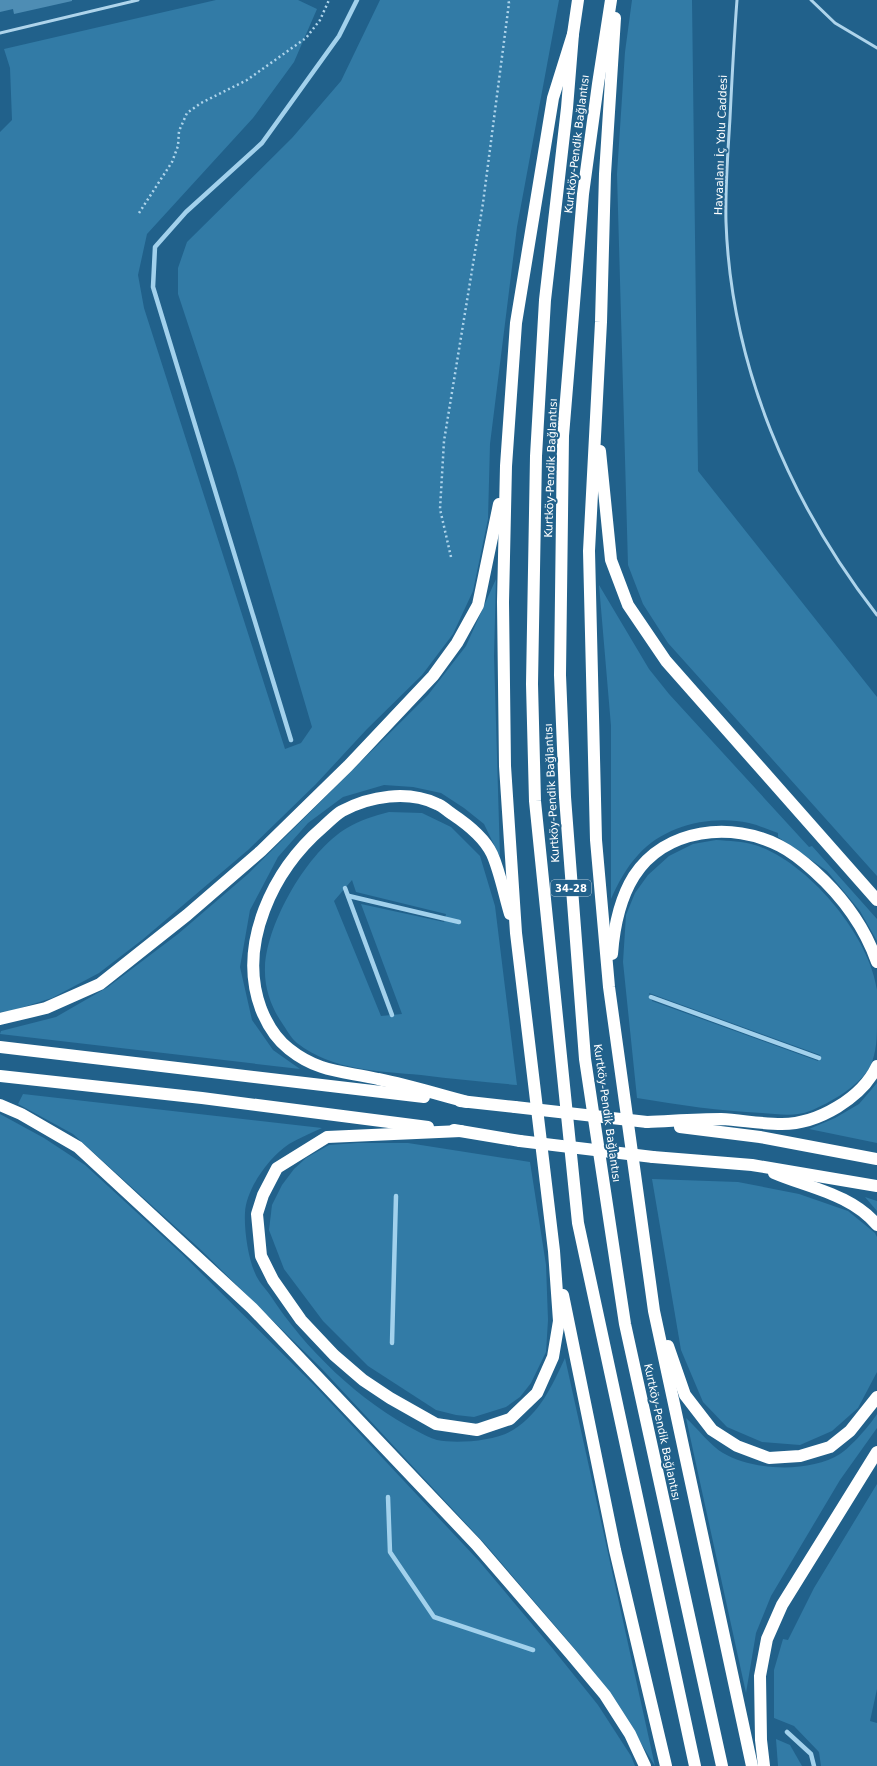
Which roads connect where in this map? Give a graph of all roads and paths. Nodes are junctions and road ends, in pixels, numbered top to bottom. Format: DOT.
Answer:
graph roads {
  1 [pos="138,0"];
  2 [pos="329,0"];
  3 [pos="508,0"];
  4 [pos="578,0"];
  5 [pos="611,0"];
  6 [pos="617,0"];
  7 [pos="737,0"];
  8 [pos="811,0"];
  9 [pos="0,33"];
  10 [pos="573,34"];
  11 [pos="877,48"];
  12 [pos="139,213"];
  13 [pos="596,407"];
  14 [pos="506,466"];
  15 [pos="451,556"];
  16 [pos="877,615"];
  17 [pos="877,900"];
  18 [pos="516,932"];
  19 [pos="877,962"];
  20 [pos="609,987"];
  21 [pos="0,1019"];
  22 [pos="0,1047"];
  23 [pos="877,1066"];
  24 [pos="0,1076"];
  25 [pos="467,1102"];
  26 [pos="0,1105"];
  27 [pos="647,1122"];
  28 [pos="461,1131"];
  29 [pos="877,1159"];
  30 [pos="752,1165"];
  31 [pos="877,1186"];
  32 [pos="877,1225"];
  33 [pos="554,1251"];
  34 [pos="654,1311"];
  35 [pos="877,1397"];
  36 [pos="877,1452"];
  37 [pos="645,1766"];
  38 [pos="666,1766"];
  39 [pos="695,1766"];
  40 [pos="722,1766"];
  41 [pos="752,1766"];
  42 [pos="764,1766"];
  1 -- 9 [label="lane"];
  2 -- 12 [label="path"];
  3 -- 15 [label="path"];
  4 -- 10 [label="highway, Kurtköy-Pendik Bağlantısı / 34-28"];
  5 -- 40 [label="highway, Kurtköy-Pendik Bağlantısı / 34-28"];
  6 -- 13 [label="highway"];
  7 -- 16 [label="lane, Havaalanı İç Yolu Caddesi"];
  8 -- 11 [label="lane"];
  10 -- 14 [label="highway"];
  10 -- 39 [label="highway, Kurtköy-Pendik Bağlantısı / 34-28"];
  13 -- 17 [label="highway"];
  13 -- 20 [label="highway"];
  14 -- 18 [label="highway"];
  14 -- 21 [label="highway"];
  18 -- 25 [label="highway"];
  18 -- 33 [label="highway"];
  19 -- 20 [label="highway"];
  20 -- 34 [label="highway"];
  22 -- 25 [label="highway"];
  23 -- 27 [label="highway"];
  24 -- 28 [label="highway"];
  25 -- 27 [label="highway, bridge"];
  26 -- 37 [label="highway"];
  27 -- 29 [label="highway"];
  28 -- 30 [label="highway, bridge"];
  28 -- 33 [label="highway"];
  30 -- 31 [label="highway"];
  30 -- 32 [label="highway"];
  33 -- 38 [label="highway"];
  34 -- 35 [label="highway"];
  34 -- 41 [label="highway"];
  36 -- 42 [label="highway"];
}
